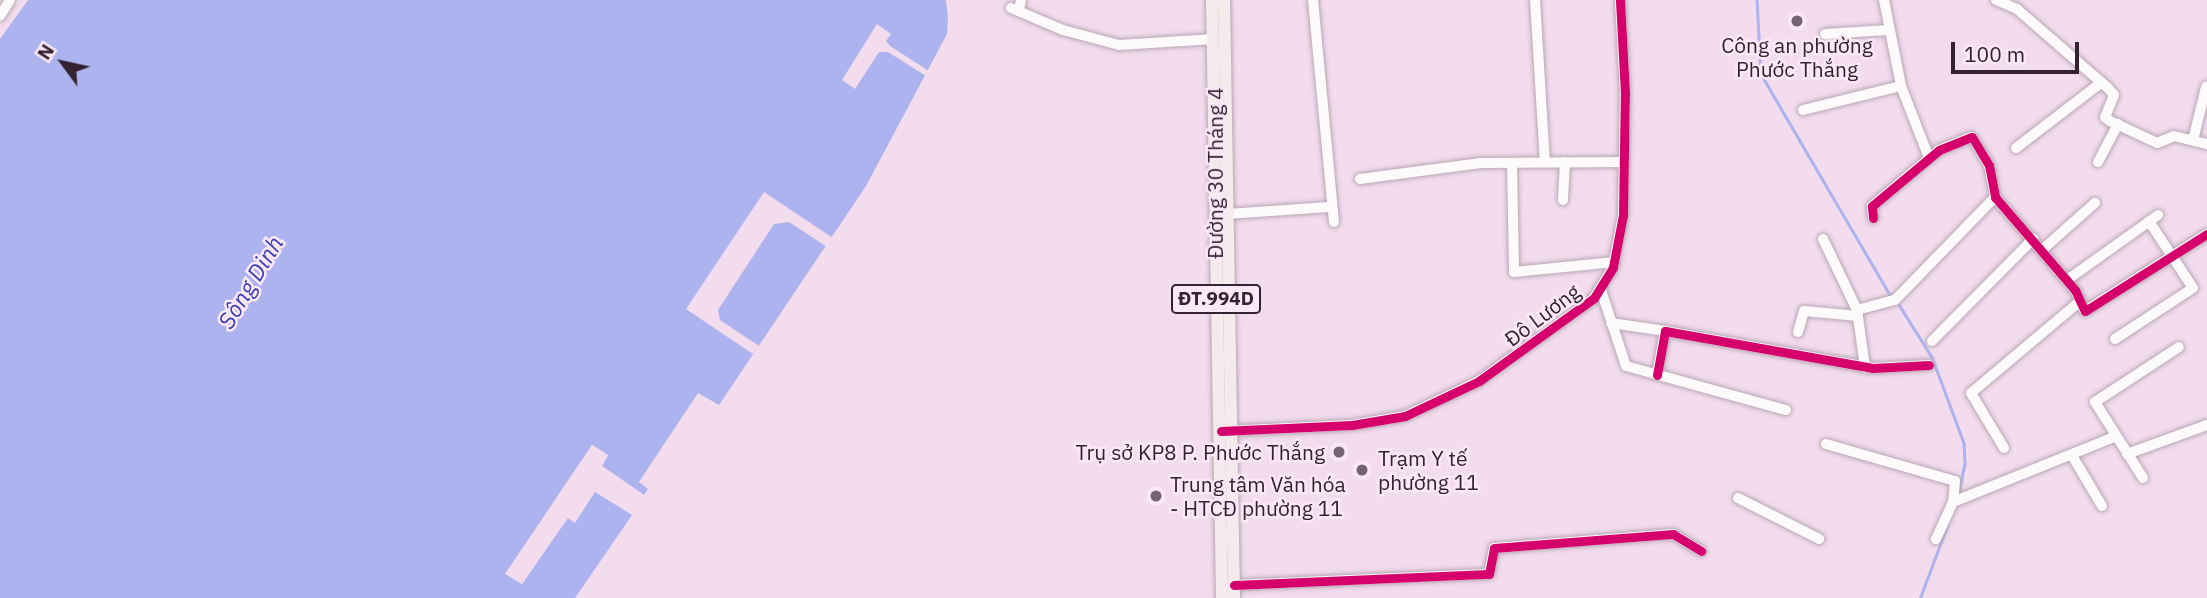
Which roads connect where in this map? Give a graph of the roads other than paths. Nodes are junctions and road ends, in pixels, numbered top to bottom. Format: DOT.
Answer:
graph roads {
  1 [pos="10,0"];
  2 [pos="1212,0"];
  3 [pos="1224,0"];
  4 [pos="1313,0"];
  5 [pos="1535,0"];
  6 [pos="1620,0"];
  7 [pos="1884,0"];
  8 [pos="1996,0"];
  9 [pos="1017,6"];
  10 [pos="0,16"];
  11 [pos="1888,30"];
  12 [pos="1825,34"];
  13 [pos="1219,38"];
  14 [pos="2102,82"];
  15 [pos="1901,86"];
  16 [pos="2206,87"];
  17 [pos="1803,110"];
  18 [pos="2118,124"];
  19 [pos="2193,140"];
  20 [pos="2207,144"];
  21 [pos="2016,148"];
  22 [pos="1929,159"];
  23 [pos="1545,162"];
  24 [pos="1565,162"];
  25 [pos="1624,162"];
  26 [pos="2098,162"];
  27 [pos="1512,164"];
  28 [pos="1360,179"];
  29 [pos="1222,182"];
  30 [pos="1995,197"];
  31 [pos="1563,200"];
  32 [pos="2095,203"];
  33 [pos="1332,207"];
  34 [pos="1228,214"];
  35 [pos="1873,218"];
  36 [pos="1334,222"];
  37 [pos="2207,234"];
  38 [pos="1823,239"];
  39 [pos="2033,239"];
  40 [pos="2042,250"];
  41 [pos="2175,256"];
  42 [pos="1615,262"];
  43 [pos="2067,280"];
  44 [pos="1601,290"];
  45 [pos="2079,302"];
  46 [pos="1858,313"];
  47 [pos="1611,323"];
  48 [pos="1665,331"];
  49 [pos="1798,331"];
  50 [pos="2115,339"];
  51 [pos="1932,341"];
  52 [pos="2179,347"];
  53 [pos="1929,365"];
  54 [pos="1866,367"];
  55 [pos="1657,375"];
  56 [pos="1786,410"];
  57 [pos="2207,425"];
  58 [pos="1227,431"];
  59 [pos="2114,437"];
  60 [pos="1826,444"];
  61 [pos="2004,448"];
  62 [pos="2127,454"];
  63 [pos="2073,457"];
  64 [pos="2143,478"];
  65 [pos="1738,498"];
  66 [pos="1958,501"];
  67 [pos="2102,506"];
  68 [pos="1819,539"];
  69 [pos="1936,539"];
  70 [pos="1701,551"];
  71 [pos="1234,591"];
  72 [pos="1222,598"];
  1 -- 10 [label="street"];
  2 -- 13 [label="main road, Đường 30 Tháng 4 / ĐT.994D"];
  3 -- 13 [label="main road, Đường 30 Tháng 4 / ĐT.994D"];
  4 -- 33 [label="street"];
  5 -- 23 [label="street"];
  6 -- 25 [label="street, Đô Lương"];
  7 -- 11 [label="street"];
  8 -- 14 [label="street"];
  9 -- 13 [label="street"];
  11 -- 12 [label="street"];
  11 -- 15 [label="street"];
  13 -- 29 [label="main road, Đường 30 Tháng 4 / ĐT.994D"];
  14 -- 18 [label="street"];
  14 -- 21 [label="street"];
  15 -- 17 [label="street"];
  15 -- 22 [label="street"];
  16 -- 19 [label="street"];
  18 -- 19 [label="street"];
  18 -- 26 [label="street"];
  19 -- 20 [label="street"];
  22 -- 30 [label="street"];
  22 -- 35 [label="street"];
  23 -- 24 [label="street"];
  23 -- 27 [label="street"];
  24 -- 25 [label="street"];
  24 -- 31 [label="street"];
  25 -- 42 [label="street, Đô Lương"];
  27 -- 28 [label="street"];
  27 -- 42 [label="street"];
  29 -- 34 [label="main road, Đường 30 Tháng 4 / ĐT.994D"];
  29 -- 58 [label="main road, Đường 30 Tháng 4 / ĐT.994D"];
  30 -- 39 [label="street"];
  30 -- 46 [label="street"];
  32 -- 40 [label="street"];
  33 -- 34 [label="street"];
  33 -- 36 [label="street"];
  34 -- 58 [label="main road, Đường 30 Tháng 4 / ĐT.994D"];
  37 -- 41 [label="street"];
  38 -- 46 [label="street"];
  39 -- 40 [label="street"];
  39 -- 51 [label="street"];
  40 -- 43 [label="street"];
  41 -- 43 [label="street"];
  41 -- 45 [label="street"];
  41 -- 50 [label="street"];
  42 -- 44 [label="street, Đô Lương"];
  43 -- 45 [label="street"];
  44 -- 47 [label="street"];
  44 -- 58 [label="street, Đô Lương"];
  45 -- 61 [label="street"];
  46 -- 49 [label="street"];
  46 -- 54 [label="street"];
  47 -- 48 [label="street"];
  47 -- 55 [label="street"];
  48 -- 54 [label="street"];
  48 -- 55 [label="street"];
  52 -- 59 [label="street"];
  53 -- 54 [label="street"];
  55 -- 56 [label="street"];
  57 -- 62 [label="street"];
  58 -- 71 [label="main road, Đường 30 Tháng 4 / ĐT.994D"];
  58 -- 72 [label="main road, Đường 30 Tháng 4 / ĐT.994D"];
  59 -- 62 [label="street"];
  59 -- 63 [label="street"];
  60 -- 66 [label="street"];
  62 -- 64 [label="street"];
  63 -- 66 [label="street"];
  63 -- 67 [label="street"];
  65 -- 68 [label="street"];
  66 -- 69 [label="street"];
  70 -- 71 [label="street"];
}
